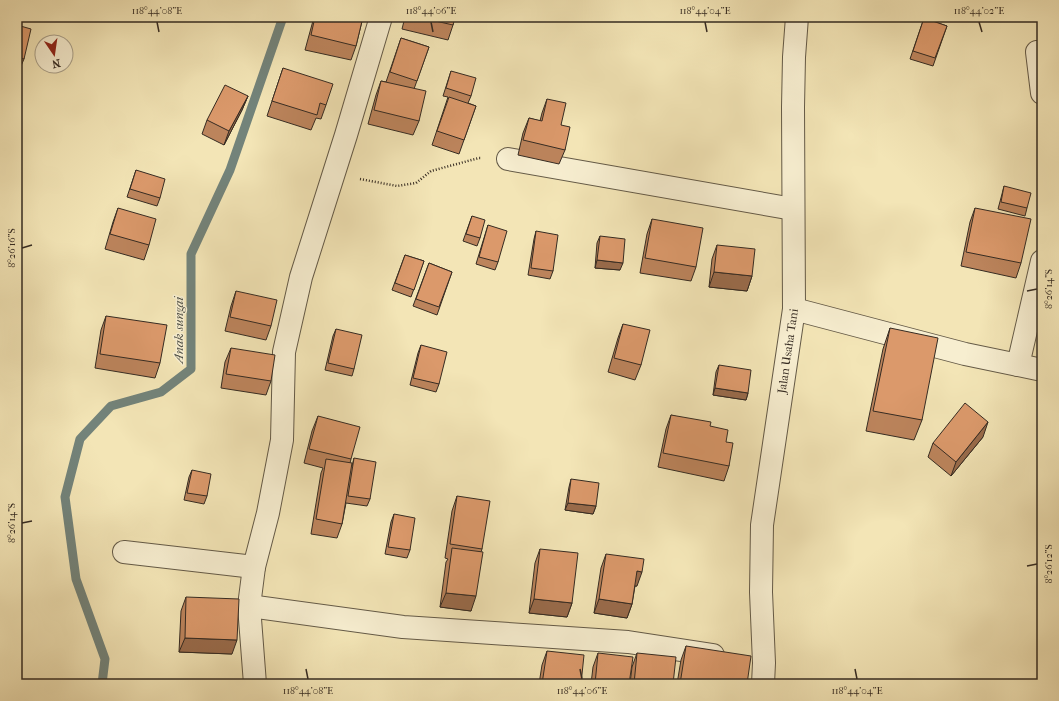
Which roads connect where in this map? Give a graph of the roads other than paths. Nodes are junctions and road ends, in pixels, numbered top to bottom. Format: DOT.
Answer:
graph roads {
  1 [pos="381,17"];
  2 [pos="797,17"];
  3 [pos="1038,52"];
  4 [pos="1042,93"];
  5 [pos="508,159"];
  6 [pos="793,209"];
  7 [pos="1042,261"];
  8 [pos="794,309"];
  9 [pos="1018,365"];
  10 [pos="1042,370"];
  11 [pos="124,552"];
  12 [pos="254,567"];
  13 [pos="249,606"];
  14 [pos="764,674"];
  15 [pos="256,684"];
  1 -- 12 [label="street"];
  2 -- 6 [label="street, Jalan Usaha Tani"];
  3 -- 4 [label="street"];
  5 -- 6 [label="street"];
  6 -- 8 [label="street, Jalan Usaha Tani"];
  7 -- 9 [label="street"];
  8 -- 9 [label="street"];
  8 -- 14 [label="street, Jalan Usaha Tani"];
  9 -- 10 [label="street"];
  11 -- 12 [label="street"];
  12 -- 13 [label="street"];
  13 -- 14 [label="street"];
  13 -- 15 [label="street"];
}
